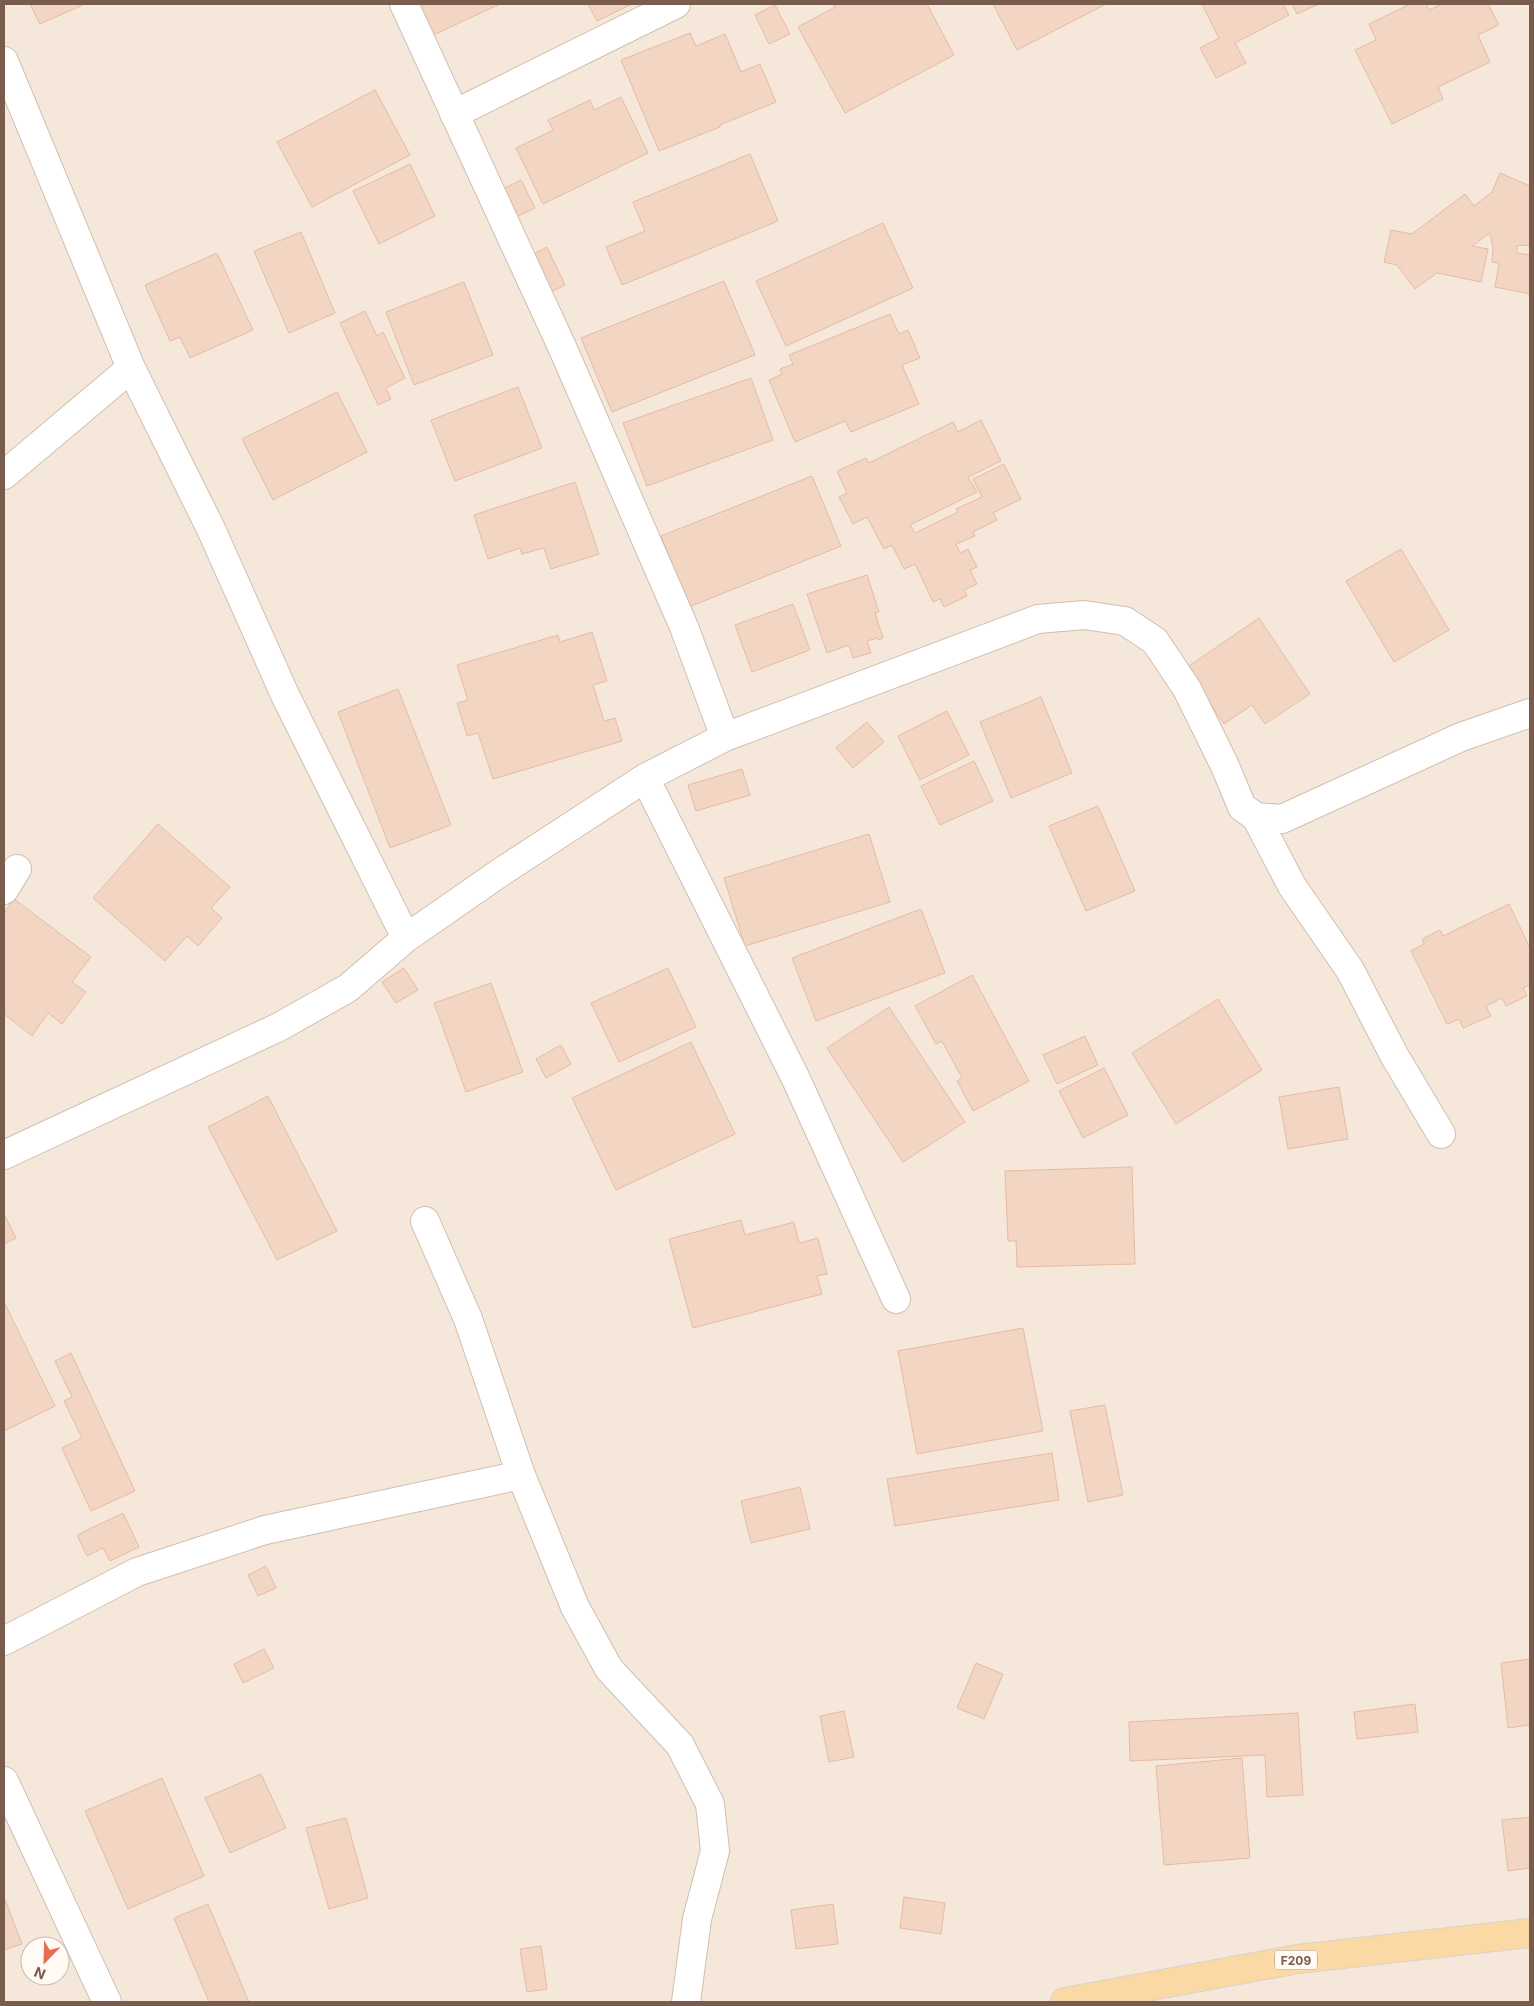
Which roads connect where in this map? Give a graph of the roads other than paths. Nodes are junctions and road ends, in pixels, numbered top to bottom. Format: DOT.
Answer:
graph roads {
  1 [pos="404,4"];
  2 [pos="676,4"];
  3 [pos="4,61"];
  4 [pos="454,114"];
  5 [pos="131,368"];
  6 [pos="4,475"];
  7 [pos="1530,712"];
  8 [pos="725,737"];
  9 [pos="645,778"];
  10 [pos="1256,818"];
  11 [pos="406,938"];
  12 [pos="1441,1134"];
  13 [pos="4,1155"];
  14 [pos="425,1221"];
  15 [pos="896,1299"];
  16 [pos="521,1475"];
  17 [pos="4,1641"];
  18 [pos="4,1781"];
  19 [pos="1530,1933"];
  20 [pos="106,2002"];
  21 [pos="686,2002"];
  22 [pos="1065,2002"];
  1 -- 4 [label="street"];
  2 -- 4 [label="street"];
  3 -- 5 [label="street"];
  4 -- 8 [label="street"];
  5 -- 6 [label="street"];
  5 -- 11 [label="street"];
  7 -- 10 [label="street"];
  8 -- 9 [label="street"];
  8 -- 10 [label="street"];
  9 -- 11 [label="street"];
  9 -- 15 [label="street"];
  10 -- 12 [label="street"];
  11 -- 13 [label="street"];
  14 -- 16 [label="street"];
  16 -- 17 [label="street"];
  16 -- 21 [label="street"];
  18 -- 20 [label="street"];
  19 -- 22 [label="main road, F209"];
}
